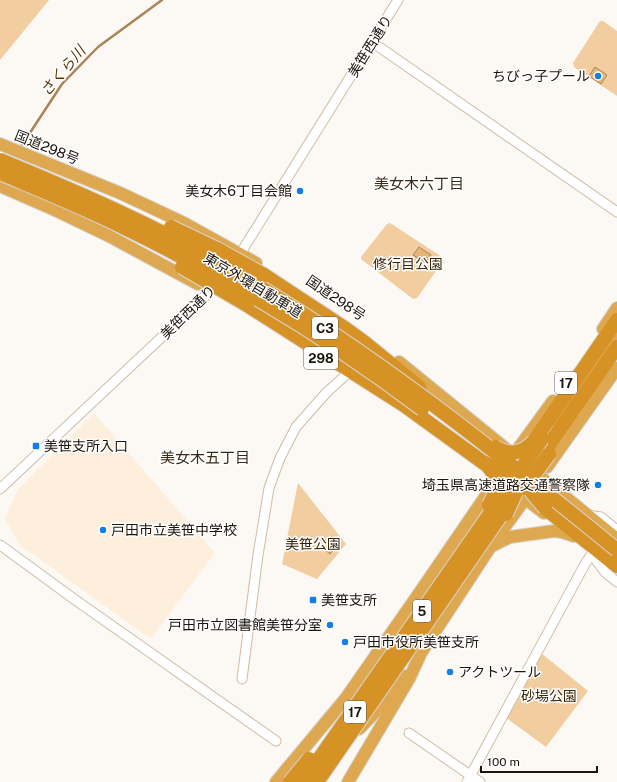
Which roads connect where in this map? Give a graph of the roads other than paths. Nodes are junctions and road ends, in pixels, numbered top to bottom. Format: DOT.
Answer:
graph roads {
  1 [pos="398,0"];
  2 [pos="372,42"];
  3 [pos="0,144"];
  4 [pos="0,160"];
  5 [pos="0,173"];
  6 [pos="0,186"];
  7 [pos="73,190"];
  8 [pos="43,191"];
  9 [pos="617,212"];
  10 [pos="241,254"];
  11 [pos="211,291"];
  12 [pos="617,308"];
  13 [pos="617,320"];
  14 [pos="617,329"];
  15 [pos="617,334"];
  16 [pos="617,342"];
  17 [pos="617,347"];
  18 [pos="617,356"];
  19 [pos="617,368"];
  20 [pos="348,374"];
  21 [pos="543,445"];
  22 [pos="495,447"];
  23 [pos="513,456"];
  24 [pos="484,463"];
  25 [pos="524,476"];
  26 [pos="498,478"];
  27 [pos="0,489"];
  28 [pos="555,495"];
  29 [pos="525,498"];
  30 [pos="545,508"];
  31 [pos="496,510"];
  32 [pos="587,515"];
  33 [pos="617,530"];
  34 [pos="574,536"];
  35 [pos="617,539"];
  36 [pos="0,545"];
  37 [pos="617,545"];
  38 [pos="491,546"];
  39 [pos="617,550"];
  40 [pos="593,554"];
  41 [pos="617,560"];
  42 [pos="617,566"];
  43 [pos="617,571"];
  44 [pos="617,582"];
  45 [pos="421,653"];
  46 [pos="242,679"];
  47 [pos="385,693"];
  48 [pos="346,698"];
  49 [pos="409,733"];
  50 [pos="276,741"];
  51 [pos="317,749"];
  52 [pos="324,768"];
  53 [pos="469,779"];
  54 [pos="276,782"];
  55 [pos="290,782"];
  56 [pos="295,782"];
  57 [pos="298,782"];
  58 [pos="303,782"];
  59 [pos="306,782"];
  60 [pos="315,782"];
  61 [pos="321,782"];
  62 [pos="329,782"];
  63 [pos="348,782"];
  64 [pos="480,782"];
  1 -- 2 [label="street, 美笹西通り"];
  2 -- 9 [label="street"];
  2 -- 10 [label="street, 美笹西通り"];
  3 -- 10 [label="highway, 国道298号"];
  4 -- 7 [label="highway, 東京外環自動車道 / C3, bridge"];
  5 -- 8 [label="highway, 東京外環自動車道 / C3, bridge"];
  6 -- 11 [label="highway, 298"];
  7 -- 22 [label="highway, bridge"];
  7 -- 39 [label="highway, 東京外環自動車道 / C3, bridge"];
  8 -- 24 [label="highway, bridge"];
  8 -- 41 [label="highway, 東京外環自動車道 / C3, bridge"];
  10 -- 11 [label="street, 美笹西通り"];
  10 -- 23 [label="highway, 国道298号"];
  11 -- 20 [label="highway, 298"];
  11 -- 27 [label="street, 美笹西通り"];
  12 -- 23 [label="highway, 17"];
  13 -- 21 [label="highway"];
  14 -- 21 [label="highway"];
  15 -- 21 [label="highway, 17"];
  16 -- 21 [label="highway, 17"];
  17 -- 21 [label="highway"];
  18 -- 21 [label="highway"];
  19 -- 25 [label="highway, 17"];
  20 -- 26 [label="highway, 298"];
  20 -- 46 [label="street"];
  21 -- 22 [label="highway, bridge"];
  21 -- 25 [label="highway, bridge"];
  21 -- 25 [label="highway, bridge"];
  21 -- 28 [label="highway, bridge"];
  21 -- 58 [label="highway, 5, bridge"];
  21 -- 60 [label="highway, 5, bridge"];
  22 -- 25 [label="highway, bridge"];
  23 -- 25 [label="highway, 国道298号"];
  23 -- 26 [label="highway, 17"];
  24 -- 25 [label="highway, bridge"];
  24 -- 31 [label="highway, bridge"];
  25 -- 28 [label="highway, bridge"];
  25 -- 29 [label="highway, 17"];
  25 -- 30 [label="highway, bridge"];
  25 -- 31 [label="highway, bridge"];
  25 -- 31 [label="highway, bridge"];
  25 -- 32 [label="highway, 国道298号"];
  26 -- 29 [label="highway, 298"];
  26 -- 48 [label="highway, 17"];
  28 -- 37 [label="highway"];
  29 -- 34 [label="highway, 298"];
  29 -- 38 [label="highway, 17"];
  30 -- 31 [label="highway, bridge"];
  30 -- 42 [label="highway"];
  31 -- 47 [label="highway"];
  31 -- 51 [label="highway"];
  31 -- 52 [label="highway, 17"];
  31 -- 59 [label="highway, 17"];
  32 -- 33 [label="street"];
  32 -- 35 [label="highway, 国道298号"];
  34 -- 38 [label="highway"];
  34 -- 40 [label="highway, 298"];
  36 -- 50 [label="street"];
  38 -- 45 [label="highway, 17"];
  40 -- 43 [label="highway, 298"];
  40 -- 44 [label="street"];
  40 -- 53 [label="street"];
  45 -- 52 [label="highway, 17"];
  45 -- 63 [label="highway, 17"];
  47 -- 61 [label="highway"];
  47 -- 62 [label="highway"];
  48 -- 54 [label="highway, 17"];
  48 -- 57 [label="highway"];
  49 -- 53 [label="street"];
  51 -- 55 [label="highway, bridge"];
  51 -- 56 [label="highway, bridge"];
  52 -- 60 [label="highway, 17"];
  53 -- 64 [label="street"];
}
